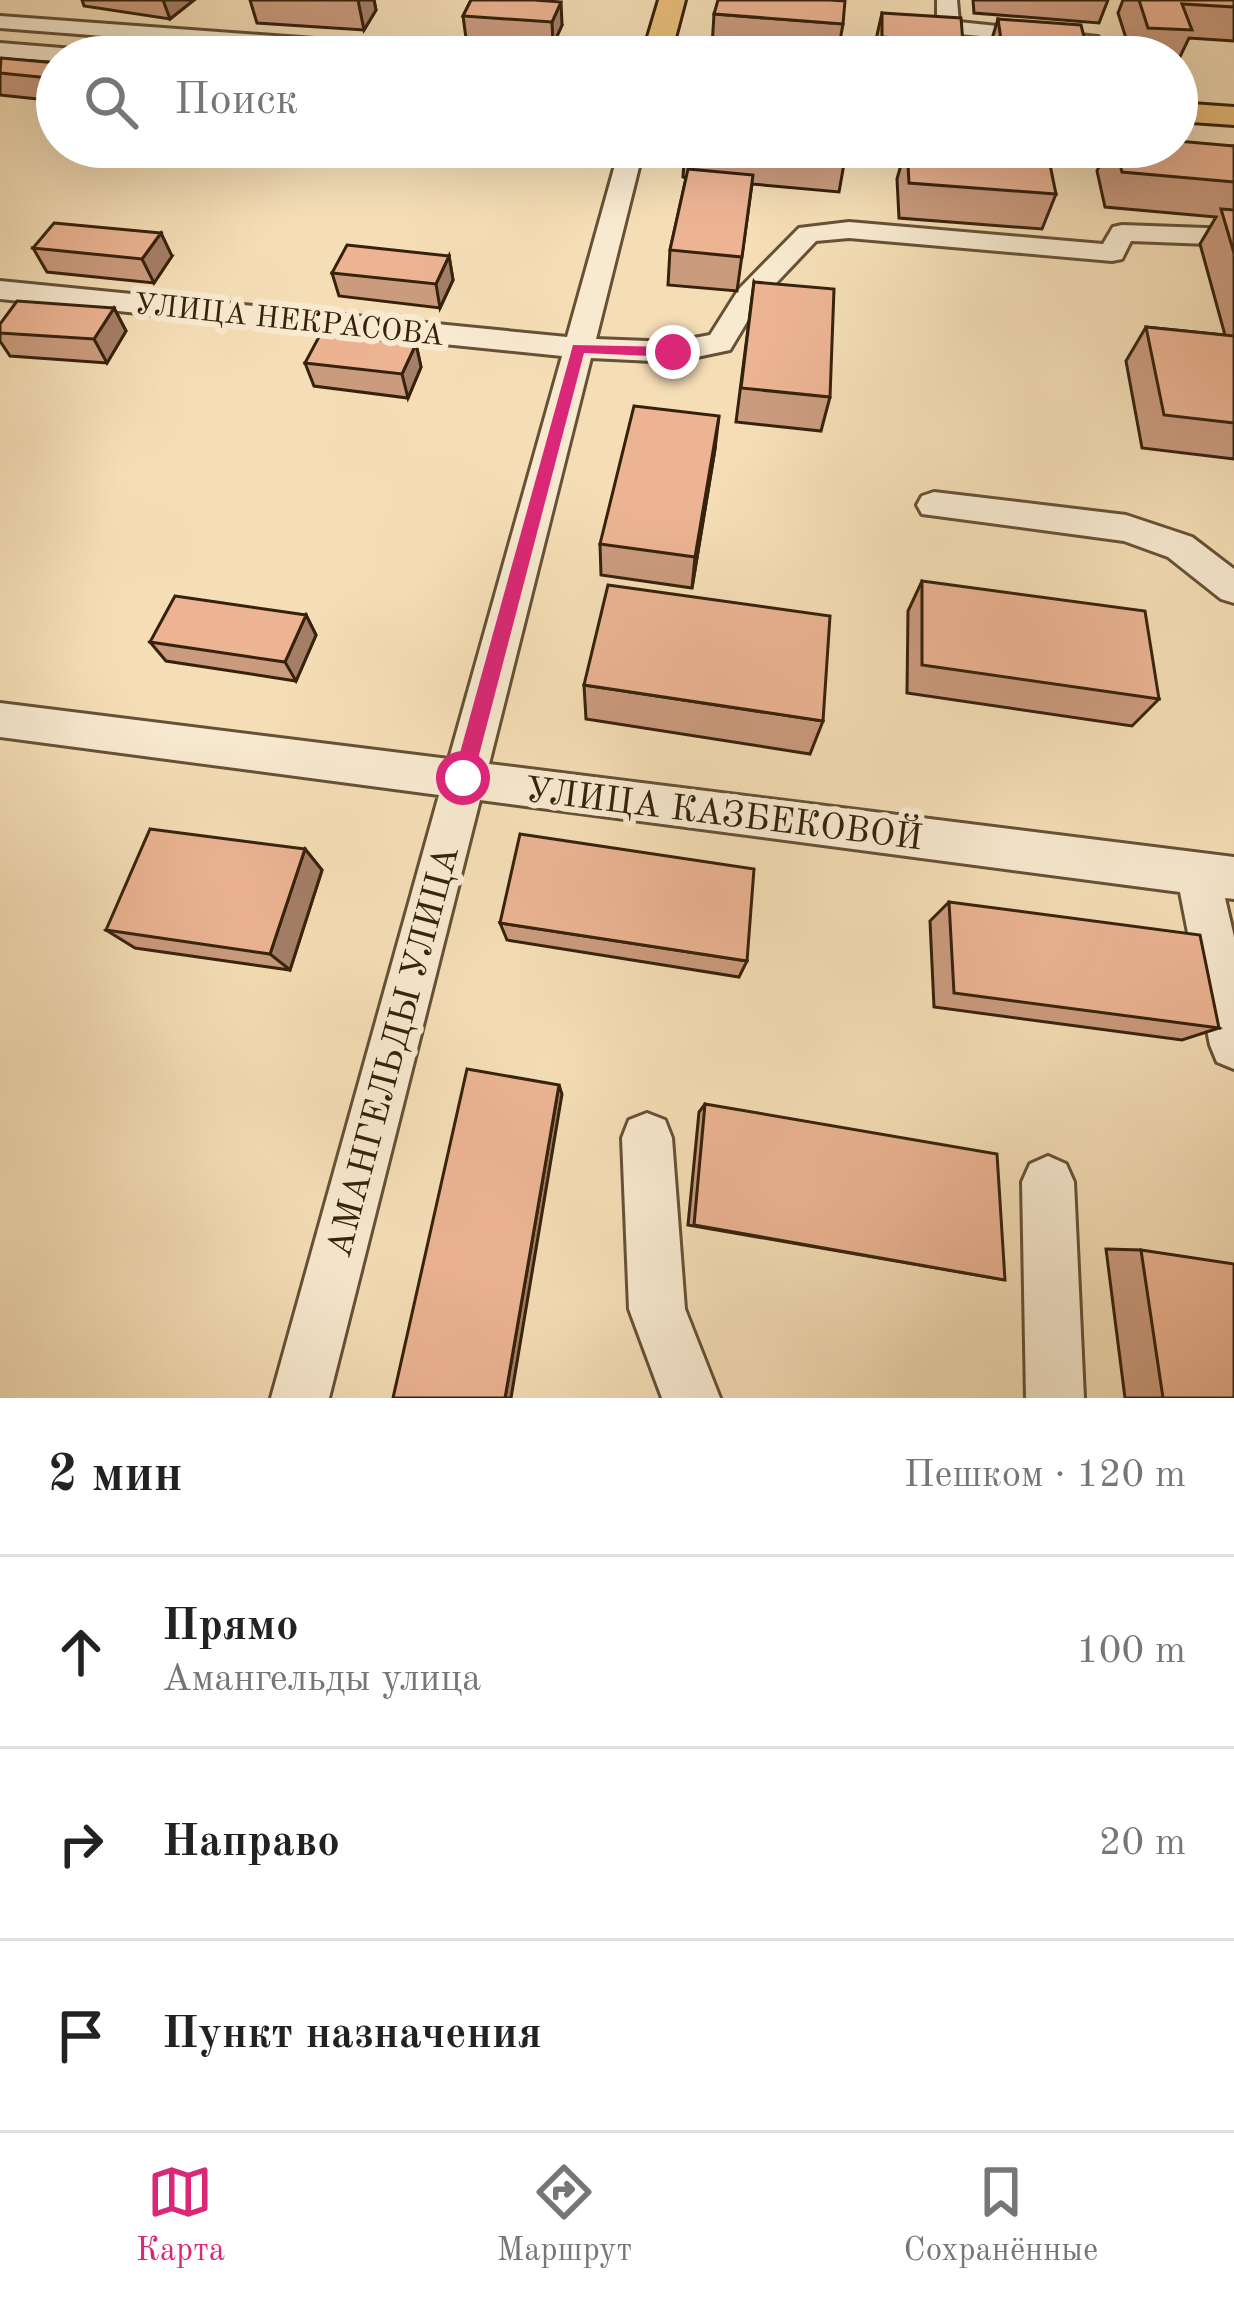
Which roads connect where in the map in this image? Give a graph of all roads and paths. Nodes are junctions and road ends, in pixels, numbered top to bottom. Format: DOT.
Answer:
graph roads {
  1 [pos="672,0"];
  2 [pos="947,0"];
  3 [pos="0,22"];
  4 [pos="186,36"];
  5 [pos="662,36"];
  6 [pos="1045,36"];
  7 [pos="0,50"];
  8 [pos="36,53"];
  9 [pos="1198,113"];
  10 [pos="1234,116"];
  11 [pos="1198,142"];
  12 [pos="1234,145"];
  13 [pos="626,168"];
  14 [pos="1234,237"];
  15 [pos="0,290"];
  16 [pos="578,348"];
  17 [pos="934,505"];
  18 [pos="1234,589"];
  19 [pos="0,720"];
  20 [pos="463,778"];
  21 [pos="1216,876"];
  22 [pos="1234,1045"];
  23 [pos="647,1138"];
  24 [pos="1048,1182"];
  25 [pos="300,1398"];
  26 [pos="691,1398"];
  27 [pos="1055,1398"];
  1 -- 5 [label="main road"];
  2 -- 6 [label="street"];
  3 -- 4 [label="street"];
  7 -- 8 [label="street"];
  9 -- 10 [label="main road"];
  11 -- 12 [label="main road"];
  13 -- 16 [label="street, АМАНГЕЛЬДЫ УЛИЦА"];
  14 -- 16 [label="street, УЛИЦА НЕКРАСОВА"];
  15 -- 16 [label="street, УЛИЦА НЕКРАСОВА"];
  16 -- 20 [label="street, АМАНГЕЛЬДЫ УЛИЦА"];
  17 -- 18 [label="street"];
  19 -- 20 [label="street, УЛИЦА КАЗБЕКОВОЙ"];
  20 -- 21 [label="street, УЛИЦА КАЗБЕКОВОЙ"];
  20 -- 25 [label="street, АМАНГЕЛЬДЫ УЛИЦА"];
  21 -- 22 [label="street"];
  23 -- 26 [label="street"];
  24 -- 27 [label="street"];
}
